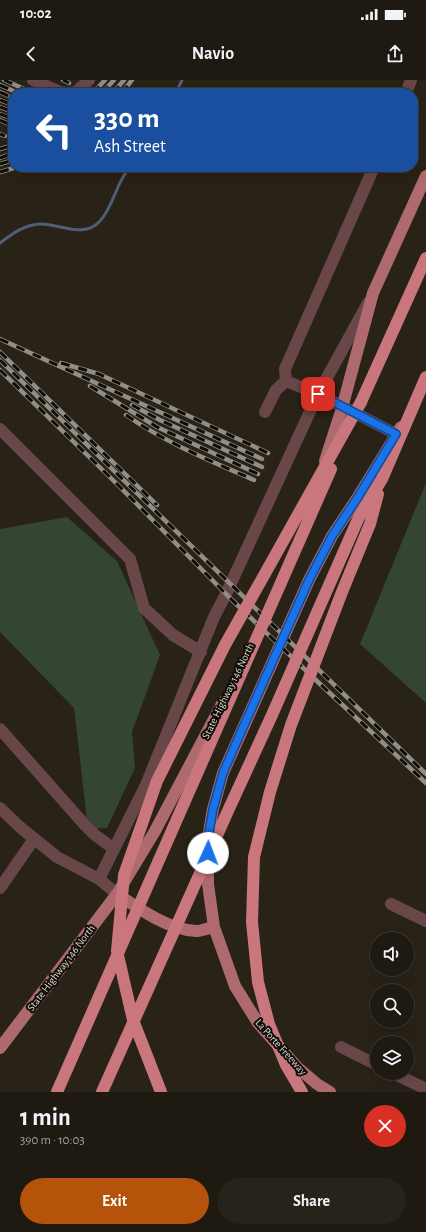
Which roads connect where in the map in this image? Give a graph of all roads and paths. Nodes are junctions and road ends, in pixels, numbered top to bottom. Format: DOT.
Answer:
graph roads {
  1 [pos="33,80"];
  2 [pos="89,80"];
  3 [pos="51,88"];
  4 [pos="80,88"];
  5 [pos="372,172"];
  6 [pos="426,176"];
  7 [pos="426,258"];
  8 [pos="373,293"];
  9 [pos="426,377"];
  10 [pos="286,381"];
  11 [pos="426,389"];
  12 [pos="318,394"];
  13 [pos="361,402"];
  14 [pos="342,408"];
  15 [pos="265,412"];
  16 [pos="0,429"];
  17 [pos="396,434"];
  18 [pos="382,479"];
  19 [pos="201,652"];
  20 [pos="0,729"];
  21 [pos="0,808"];
  22 [pos="34,839"];
  23 [pos="114,849"];
  24 [pos="99,879"];
  25 [pos="0,888"];
  26 [pos="117,894"];
  27 [pos="391,904"];
  28 [pos="426,922"];
  29 [pos="214,927"];
  30 [pos="341,1047"];
  31 [pos="0,1048"];
  32 [pos="370,1062"];
  33 [pos="407,1080"];
  34 [pos="426,1090"];
  35 [pos="57,1092"];
  36 [pos="102,1092"];
  37 [pos="161,1092"];
  38 [pos="302,1092"];
  39 [pos="330,1092"];
  1 -- 3 [label="street"];
  2 -- 4 [label="street"];
  5 -- 10 [label="street"];
  6 -- 8 [label="main road, State Highway 146 North"];
  7 -- 13 [label="highway"];
  8 -- 12 [label="street, State Highway 146 North"];
  8 -- 14 [label="main road, State Highway 146 North"];
  9 -- 18 [label="highway, bridge"];
  10 -- 12 [label="street"];
  10 -- 15 [label="street"];
  11 -- 17 [label="main road"];
  12 -- 14 [label="street"];
  12 -- 19 [label="street, State Highway 146 North"];
  13 -- 35 [label="highway, bridge"];
  13 -- 37 [label="highway, bridge"];
  14 -- 17 [label="street"];
  14 -- 26 [label="main road, State Highway 146 North"];
  16 -- 19 [label="street"];
  17 -- 29 [label="main road"];
  18 -- 36 [label="highway, bridge"];
  18 -- 38 [label="highway, bridge"];
  19 -- 23 [label="street, State Highway 146 North"];
  20 -- 23 [label="street"];
  21 -- 22 [label="street"];
  22 -- 24 [label="street"];
  22 -- 25 [label="street"];
  23 -- 24 [label="street, State Highway 146 North"];
  24 -- 26 [label="street"];
  26 -- 29 [label="main road"];
  26 -- 31 [label="main road, State Highway 146 North"];
  27 -- 28 [label="street"];
  29 -- 39 [label="main road, La Porte Freeway"];
  30 -- 32 [label="street"];
  33 -- 34 [label="street"];
}
